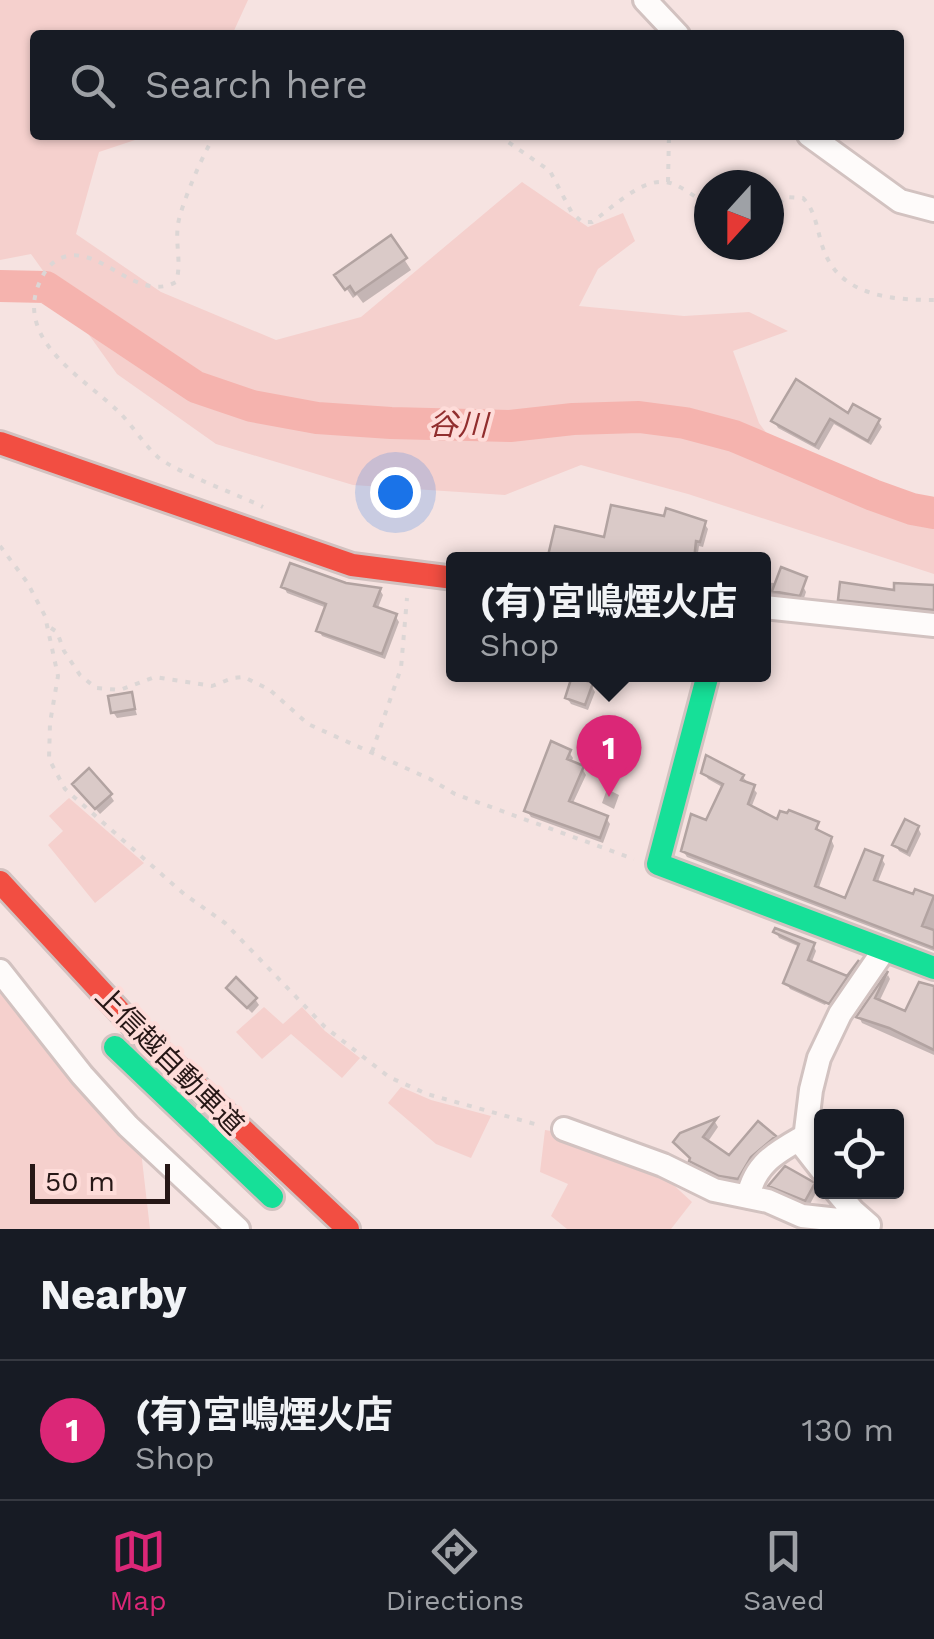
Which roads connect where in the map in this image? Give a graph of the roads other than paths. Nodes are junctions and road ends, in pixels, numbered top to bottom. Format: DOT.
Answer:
graph roads {
  1 [pos="645,0"];
  2 [pos="673,30"];
  3 [pos="816,140"];
  4 [pos="934,210"];
  5 [pos="0,443"];
  6 [pos="446,577"];
  7 [pos="771,608"];
  8 [pos="934,625"];
  9 [pos="706,682"];
  10 [pos="0,882"];
  11 [pos="884,950"];
  12 [pos="934,968"];
  13 [pos="0,971"];
  14 [pos="110,1041"];
  15 [pos="564,1129"];
  16 [pos="805,1136"];
  17 [pos="814,1160"];
  18 [pos="305,1191"];
  19 [pos="748,1197"];
  20 [pos="845,1199"];
  21 [pos="282,1218"];
  22 [pos="872,1226"];
  23 [pos="238,1229"];
  24 [pos="348,1229"];
  25 [pos="360,1229"];
  1 -- 2 [label="street"];
  3 -- 4 [label="street"];
  5 -- 6 [label="main road"];
  7 -- 8 [label="street"];
  9 -- 11 [label="main road"];
  10 -- 18 [label="main road, 上信越自動車道"];
  11 -- 12 [label="main road"];
  11 -- 16 [label="street"];
  13 -- 23 [label="street"];
  14 -- 21 [label="main road"];
  15 -- 19 [label="street"];
  16 -- 17 [label="street"];
  16 -- 19 [label="street"];
  18 -- 24 [label="main road, 上信越自動車道"];
  18 -- 25 [label="main road"];
  19 -- 22 [label="street"];
  20 -- 22 [label="street"];
}
